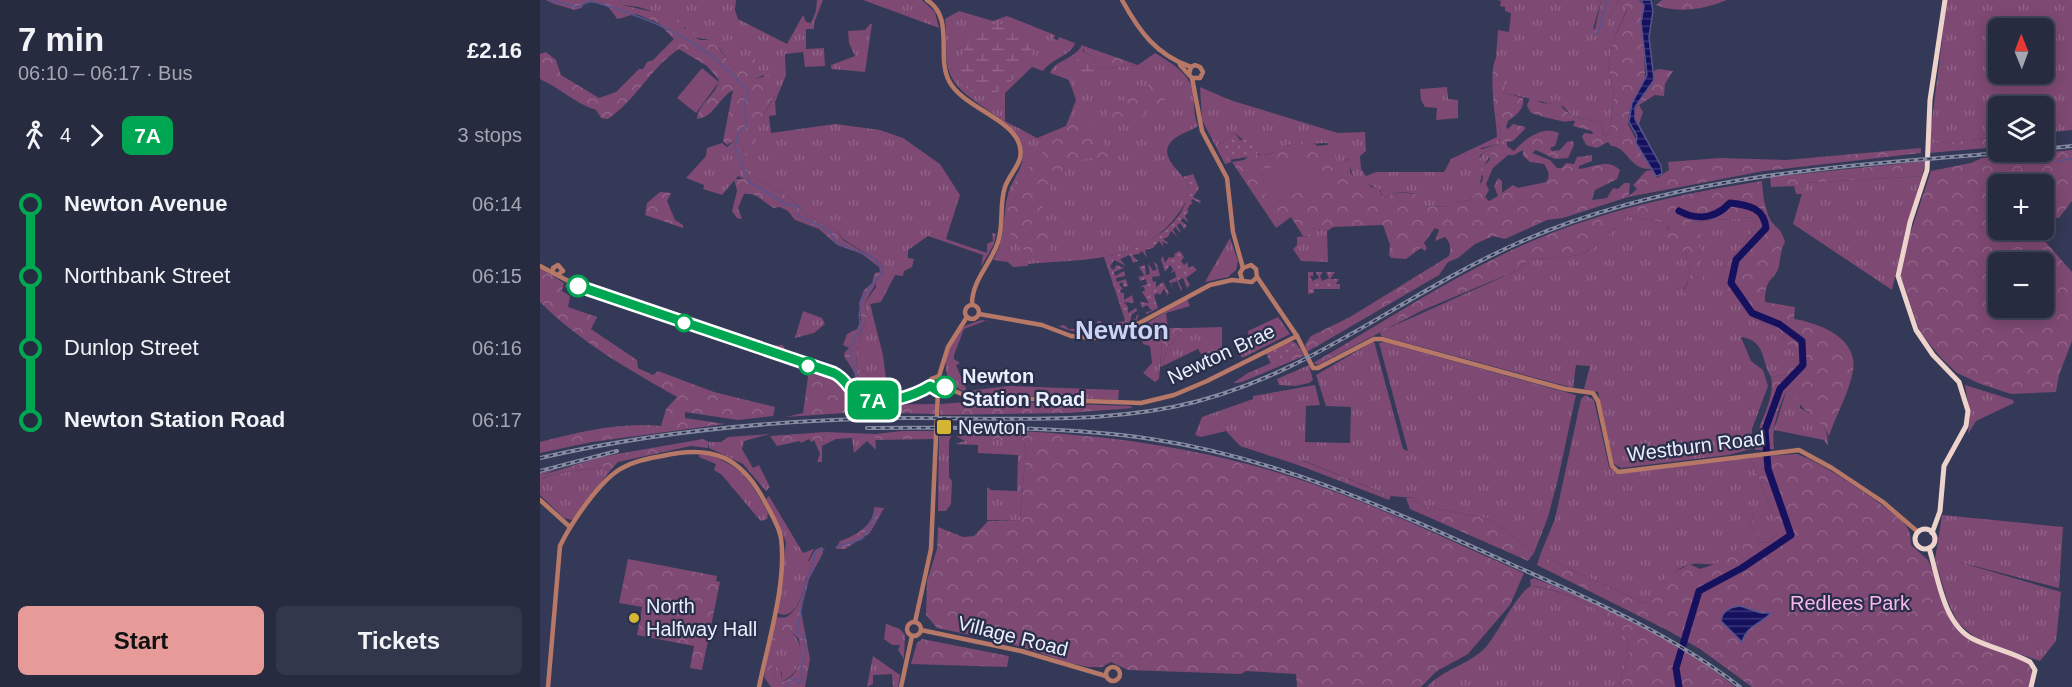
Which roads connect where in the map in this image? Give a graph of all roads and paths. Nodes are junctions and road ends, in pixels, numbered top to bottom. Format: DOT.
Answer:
graph roads {
  1 [pos="927,0"];
  2 [pos="1122,0"];
  3 [pos="1945,0"];
  4 [pos="1178,63"];
  5 [pos="1191,67"];
  6 [pos="1190,76"];
  7 [pos="1200,78"];
  8 [pos="1195,86"];
  9 [pos="540,266"];
  10 [pos="1244,269"];
  11 [pos="1257,277"];
  12 [pos="1242,279"];
  13 [pos="1232,280"];
  14 [pos="1252,282"];
  15 [pos="1263,289"];
  16 [pos="972,304"];
  17 [pos="979,314"];
  18 [pos="967,317"];
  19 [pos="1297,336"];
  20 [pos="939,376"];
  21 [pos="930,386"];
  22 [pos="945,387"];
  23 [pos="938,391"];
  24 [pos="540,500"];
  25 [pos="570,527"];
  26 [pos="1918,532"];
  27 [pos="1932,533"];
  28 [pos="1929,548"];
  29 [pos="915,622"];
  30 [pos="921,630"];
  31 [pos="912,636"];
  32 [pos="1107,676"];
  33 [pos="1117,681"];
  34 [pos="548,687"];
  35 [pos="759,687"];
  36 [pos="901,687"];
  37 [pos="1113,687"];
  38 [pos="2031,687"];
  1 -- 16 [label="street"];
  2 -- 4 [label="street"];
  3 -- 27 [label="main road"];
  4 -- 5 [label="street"];
  4 -- 6 [label="street"];
  5 -- 6 [label="street"];
  5 -- 7 [label="street"];
  6 -- 7 [label="street"];
  6 -- 8 [label="street"];
  7 -- 8 [label="street"];
  8 -- 10 [label="street"];
  9 -- 21 [label="street"];
  10 -- 11 [label="street"];
  10 -- 12 [label="street"];
  10 -- 13 [label="street"];
  11 -- 14 [label="street"];
  11 -- 15 [label="street"];
  12 -- 13 [label="street"];
  12 -- 14 [label="street"];
  13 -- 17 [label="street"];
  14 -- 15 [label="street"];
  15 -- 19 [label="street"];
  16 -- 17 [label="street"];
  16 -- 18 [label="street"];
  17 -- 18 [label="street"];
  18 -- 20 [label="street"];
  19 -- 22 [label="street, Newton Brae"];
  19 -- 26 [label="street, Westburn Road"];
  20 -- 21 [label="street"];
  20 -- 22 [label="street"];
  21 -- 23 [label="street"];
  22 -- 23 [label="street"];
  23 -- 29 [label="street"];
  24 -- 25 [label="street"];
  25 -- 34 [label="street"];
  25 -- 35 [label="street"];
  26 -- 27 [label="main road"];
  26 -- 28 [label="main road"];
  27 -- 28 [label="main road"];
  28 -- 38 [label="main road"];
  29 -- 30 [label="street"];
  29 -- 31 [label="street"];
  30 -- 31 [label="street"];
  30 -- 32 [label="street, Village Road"];
  31 -- 36 [label="street"];
  32 -- 33 [label="street"];
  32 -- 33 [label="street"];
  32 -- 37 [label="street"];
  33 -- 37 [label="street"];
}
